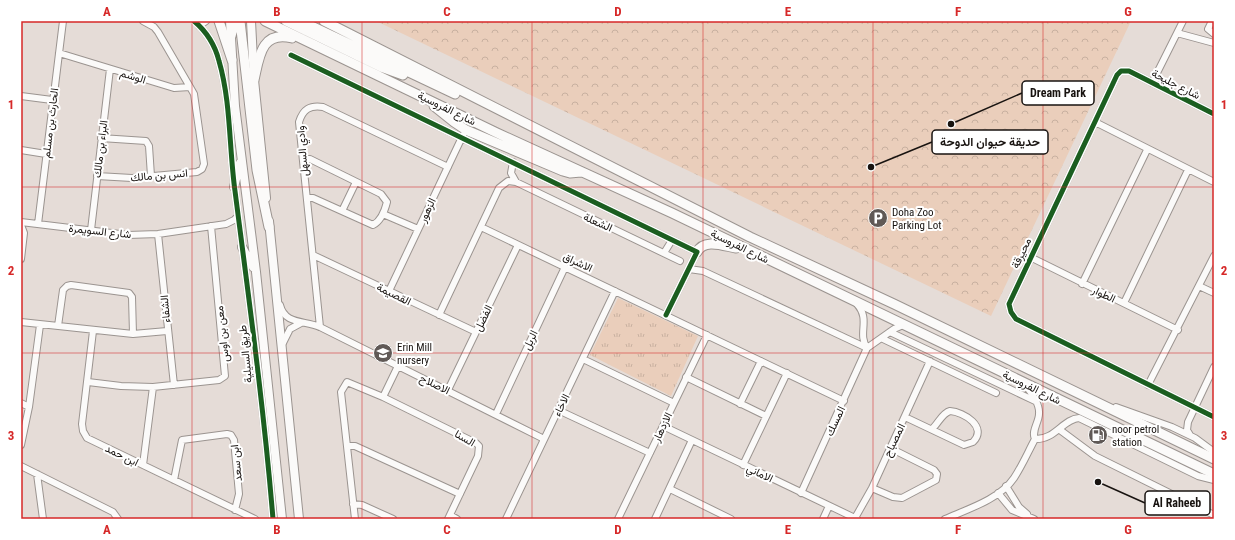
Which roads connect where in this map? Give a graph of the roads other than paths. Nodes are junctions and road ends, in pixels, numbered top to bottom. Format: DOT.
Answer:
graph roads {
  1 [pos="63,21"];
  2 [pos="143,21"];
  3 [pos="194,21"];
  4 [pos="206,21"];
  5 [pos="218,21"];
  6 [pos="230,21"];
  7 [pos="235,21"];
  8 [pos="240,21"];
  9 [pos="251,21"];
  10 [pos="286,21"];
  11 [pos="301,21"];
  12 [pos="324,21"];
  13 [pos="1183,21"];
  14 [pos="268,22"];
  15 [pos="1209,22"];
  16 [pos="199,26"];
  17 [pos="1177,33"];
  18 [pos="1214,34"];
  19 [pos="231,36"];
  20 [pos="306,41"];
  21 [pos="1214,43"];
  22 [pos="59,53"];
  23 [pos="291,55"];
  24 [pos="232,60"];
  25 [pos="110,68"];
  26 [pos="1129,71"];
  27 [pos="254,80"];
  28 [pos="1152,83"];
  29 [pos="190,87"];
  30 [pos="457,95"];
  31 [pos="21,96"];
  32 [pos="426,98"];
  33 [pos="52,100"];
  34 [pos="1214,114"];
  35 [pos="1095,122"];
  36 [pos="542,132"];
  37 [pos="464,134"];
  38 [pos="102,138"];
  39 [pos="21,150"];
  40 [pos="1148,150"];
  41 [pos="46,154"];
  42 [pos="241,159"];
  43 [pos="303,159"];
  44 [pos="513,162"];
  45 [pos="448,167"];
  46 [pos="1188,170"];
  47 [pos="582,172"];
  48 [pos="97,176"];
  49 [pos="151,176"];
  50 [pos="356,182"];
  51 [pos="516,182"];
  52 [pos="1214,182"];
  53 [pos="234,187"];
  54 [pos="307,198"];
  55 [pos="342,212"];
  56 [pos="383,214"];
  57 [pos="238,216"];
  58 [pos="21,223"];
  59 [pos="38,224"];
  60 [pos="226,224"];
  61 [pos="211,226"];
  62 [pos="269,227"];
  63 [pos="481,227"];
  64 [pos="239,229"];
  65 [pos="418,229"];
  66 [pos="91,230"];
  67 [pos="158,234"];
  68 [pos="672,240"];
  69 [pos="518,245"];
  70 [pos="242,247"];
  71 [pos="746,249"];
  72 [pos="698,250"];
  73 [pos="664,253"];
  74 [pos="313,255"];
  75 [pos="1214,256"];
  76 [pos="1030,257"];
  77 [pos="21,259"];
  78 [pos="680,261"];
  79 [pos="565,267"];
  80 [pos="689,269"];
  81 [pos="256,272"];
  82 [pos="273,278"];
  83 [pos="1082,284"];
  84 [pos="1199,286"];
  85 [pos="389,291"];
  86 [pos="615,291"];
  87 [pos="1214,293"];
  88 [pos="854,302"];
  89 [pos="1124,303"];
  90 [pos="438,315"];
  91 [pos="666,315"];
  92 [pos="21,322"];
  93 [pos="302,322"];
  94 [pos="40,324"];
  95 [pos="903,325"];
  96 [pos="58,326"];
  97 [pos="320,327"];
  98 [pos="1178,330"];
  99 [pos="93,331"];
  100 [pos="167,331"];
  101 [pos="476,332"];
  102 [pos="890,332"];
  103 [pos="133,334"];
  104 [pos="707,335"];
  105 [pos="883,339"];
  106 [pos="867,348"];
  107 [pos="281,354"];
  108 [pos="583,359"];
  109 [pos="761,361"];
  110 [pos="930,362"];
  111 [pos="398,366"];
  112 [pos="1214,367"];
  113 [pos="787,373"];
  114 [pos="686,377"];
  115 [pos="1021,381"];
  116 [pos="88,382"];
  117 [pos="174,385"];
  118 [pos="1148,385"];
  119 [pos="153,387"];
  120 [pos="448,390"];
  121 [pos="996,393"];
  122 [pos="383,397"];
  123 [pos="1035,400"];
  124 [pos="844,401"];
  125 [pos="1101,402"];
  126 [pos="21,403"];
  127 [pos="674,403"];
  128 [pos="740,404"];
  129 [pos="29,407"];
  130 [pos="1195,408"];
  131 [pos="558,410"];
  132 [pos="496,414"];
  133 [pos="766,416"];
  134 [pos="905,417"];
  135 [pos="1214,417"];
  136 [pos="1188,422"];
  137 [pos="939,424"];
  138 [pos="663,426"];
  139 [pos="1172,427"];
  140 [pos="932,429"];
  141 [pos="1060,430"];
  142 [pos="939,433"];
  143 [pos="1191,436"];
  144 [pos="544,439"];
  145 [pos="1035,439"];
  146 [pos="692,440"];
  147 [pos="21,445"];
  148 [pos="347,446"];
  149 [pos="890,448"];
  150 [pos="1214,452"];
  151 [pos="650,454"];
  152 [pos="1214,459"];
  153 [pos="142,465"];
  154 [pos="743,465"];
  155 [pos="21,466"];
  156 [pos="37,474"];
  157 [pos="1214,474"];
  158 [pos="174,480"];
  159 [pos="1214,480"];
  160 [pos="1006,486"];
  161 [pos="872,488"];
  162 [pos="670,489"];
  163 [pos="801,493"];
  164 [pos="998,493"];
  165 [pos="460,494"];
  166 [pos="353,504"];
  167 [pos="829,506"];
  168 [pos="235,510"];
  169 [pos="1214,515"];
  170 [pos="449,517"];
  171 [pos="272,518"];
  172 [pos="856,518"];
  173 [pos="1033,518"];
  174 [pos="42,519"];
  175 [pos="118,519"];
  176 [pos="255,519"];
  177 [pos="282,519"];
  178 [pos="299,519"];
  179 [pos="355,519"];
  180 [pos="393,519"];
  181 [pos="457,519"];
  182 [pos="506,519"];
  183 [pos="618,519"];
  184 [pos="655,519"];
  185 [pos="732,519"];
  186 [pos="823,519"];
  187 [pos="945,519"];
  1 -- 22 [label="street, الحارث بن مسلم"];
  2 -- 29 [label="street"];
  3 -- 16 [label="street, طريق السيلية"];
  4 -- 16 [label="street"];
  5 -- 24 [label="highway"];
  6 -- 19 [label="main road, طريق السيلية"];
  7 -- 19 [label="highway"];
  8 -- 62 [label="highway"];
  9 -- 27 [label="main road"];
  10 -- 30 [label="highway"];
  11 -- 30 [label="highway"];
  12 -- 36 [label="highway, شارع الفروسية"];
  13 -- 17 [label="street"];
  14 -- 20 [label="highway, شارع الفروسية"];
  15 -- 18 [label="street"];
  16 -- 53 [label="street, طريق السيلية"];
  17 -- 21 [label="street"];
  17 -- 28 [label="street"];
  19 -- 24 [label="main road, طريق السيلية"];
  20 -- 27 [label="highway"];
  20 -- 32 [label="highway, شارع الفروسية"];
  22 -- 25 [label="street, الوشم"];
  22 -- 33 [label="street, الحارث بن مسلم"];
  23 -- 37 [label="street"];
  24 -- 42 [label="main road, طريق السيلية"];
  25 -- 29 [label="street, الوشم"];
  25 -- 38 [label="street, البراء بن مالك"];
  26 -- 28 [label="street, شارع جليحة"];
  26 -- 35 [label="street, محيرقة"];
  27 -- 62 [label="main road"];
  28 -- 34 [label="street, شارع جليحة"];
  29 -- 49 [label="street, انس بن مالك"];
  30 -- 36 [label="highway"];
  31 -- 33 [label="street"];
  32 -- 37 [label="highway"];
  32 -- 47 [label="highway, شارع الفروسية"];
  33 -- 41 [label="street, الحارث بن مسلم"];
  35 -- 40 [label="street"];
  35 -- 76 [label="street, محيرقة"];
  36 -- 125 [label="highway, شارع الفروسية"];
  37 -- 44 [label="street"];
  37 -- 45 [label="street, الزهور"];
  37 -- 47 [label="highway"];
  38 -- 48 [label="street, البراء بن مالك"];
  38 -- 49 [label="street"];
  39 -- 41 [label="street"];
  40 -- 46 [label="street"];
  40 -- 83 [label="street"];
  41 -- 59 [label="street, الحارث بن مسلم"];
  42 -- 53 [label="main road"];
  42 -- 81 [label="main road, طريق السيلية"];
  43 -- 45 [label="street, وادي السهل"];
  43 -- 50 [label="street"];
  43 -- 54 [label="street, وادي السهل"];
  44 -- 51 [label="street"];
  44 -- 68 [label="street"];
  45 -- 65 [label="street, الزهور"];
  46 -- 52 [label="street"];
  46 -- 89 [label="street"];
  47 -- 71 [label="highway, شارع الفروسية"];
  48 -- 49 [label="street, انس بن مالك"];
  48 -- 66 [label="street, البراء بن مالك"];
  50 -- 55 [label="street"];
  50 -- 56 [label="street"];
  51 -- 63 [label="street"];
  51 -- 73 [label="street, الشعلة"];
  53 -- 57 [label="street, طريق السيلية"];
  54 -- 55 [label="street"];
  54 -- 74 [label="street, وادي السهل"];
  55 -- 56 [label="street"];
  56 -- 65 [label="street"];
  57 -- 60 [label="street, شارع السويمرة"];
  57 -- 64 [label="street, طريق السيلية"];
  58 -- 59 [label="street, شارع السويمرة"];
  58 -- 77 [label="street"];
  59 -- 66 [label="street, شارع السويمرة"];
  60 -- 61 [label="street, شارع السويمرة"];
  60 -- 64 [label="street, شارع السويمرة"];
  61 -- 67 [label="street, شارع السويمرة"];
  61 -- 117 [label="street, معن بن اوس"];
  62 -- 82 [label="main road"];
  63 -- 69 [label="street, الاشراق"];
  63 -- 90 [label="street"];
  64 -- 70 [label="street, طريق السيلية"];
  65 -- 85 [label="street, الزهور"];
  66 -- 67 [label="street, شارع السويمرة"];
  67 -- 100 [label="street, الشفاء"];
  68 -- 72 [label="street"];
  68 -- 73 [label="street"];
  69 -- 79 [label="street, الاشراق"];
  69 -- 101 [label="street, الفضل"];
  70 -- 81 [label="main road"];
  70 -- 171 [label="street, طريق السيلية"];
  71 -- 72 [label="highway"];
  71 -- 88 [label="highway, شارع الفروسية"];
  72 -- 80 [label="street"];
  73 -- 78 [label="street, الشعلة"];
  74 -- 85 [label="street, القصيمة"];
  74 -- 97 [label="street, وادي السهل"];
  75 -- 84 [label="street"];
  76 -- 83 [label="street, الطوار"];
  76 -- 118 [label="street, محيرقة"];
  79 -- 86 [label="street, الاشراق"];
  79 -- 132 [label="street, الربل"];
  80 -- 91 [label="street"];
  80 -- 106 [label="street"];
  81 -- 177 [label="main road, طريق السيلية"];
  82 -- 93 [label="street, الاصلاح"];
  82 -- 107 [label="main road"];
  83 -- 89 [label="street, الطوار"];
  84 -- 87 [label="street"];
  84 -- 98 [label="street"];
  85 -- 90 [label="street, القصيمة"];
  86 -- 91 [label="street, الاشراق"];
  86 -- 108 [label="street, الاخاء"];
  88 -- 95 [label="highway, شارع الفروسية"];
  88 -- 106 [label="street"];
  89 -- 98 [label="street, الطوار"];
  90 -- 101 [label="street, القصيمة"];
  91 -- 104 [label="street, الاشراق"];
  92 -- 94 [label="street"];
  93 -- 97 [label="street, الاصلاح"];
  93 -- 107 [label="street"];
  94 -- 96 [label="street"];
  94 -- 129 [label="street"];
  95 -- 102 [label="street"];
  95 -- 115 [label="highway, شارع الفروسية"];
  96 -- 99 [label="street"];
  96 -- 103 [label="street"];
  97 -- 111 [label="street, الاصلاح"];
  98 -- 118 [label="street"];
  99 -- 103 [label="street"];
  99 -- 116 [label="street, ابن حمد"];
  100 -- 103 [label="street"];
  100 -- 117 [label="street, الشفاء"];
  101 -- 120 [label="street, الفضل"];
  102 -- 105 [label="street"];
  102 -- 123 [label="street"];
  104 -- 109 [label="street, الاشراق"];
  104 -- 114 [label="street, الازدهار"];
  105 -- 106 [label="street"];
  105 -- 110 [label="street"];
  106 -- 124 [label="street, المسك"];
  107 -- 178 [label="main road"];
  108 -- 127 [label="street"];
  108 -- 131 [label="street, الاخاء"];
  109 -- 113 [label="street, الاشراق"];
  109 -- 128 [label="street"];
  110 -- 121 [label="street"];
  110 -- 134 [label="street, المصباح"];
  111 -- 120 [label="street, الاصلاح"];
  111 -- 122 [label="street"];
  112 -- 130 [label="street"];
  113 -- 124 [label="street, الاشراق"];
  113 -- 133 [label="street"];
  114 -- 127 [label="street, الازدهار"];
  114 -- 128 [label="street"];
  115 -- 123 [label="street"];
  115 -- 157 [label="highway, شارع الفروسية"];
  116 -- 119 [label="street, معن بن اوس"];
  116 -- 153 [label="street, ابن حمد"];
  117 -- 119 [label="street, معن بن اوس"];
  118 -- 130 [label="street, محيرقة"];
  119 -- 153 [label="street"];
  120 -- 132 [label="street, الاصلاح"];
  122 -- 148 [label="street, السنا"];
  122 -- 165 [label="street, السنا"];
  123 -- 145 [label="street"];
  124 -- 163 [label="street, المسك"];
  125 -- 139 [label="street, شارع الفروسية"];
  125 -- 152 [label="highway, شارع الفروسية"];
  126 -- 129 [label="street"];
  127 -- 138 [label="street, الازدهار"];
  128 -- 133 [label="street"];
  129 -- 147 [label="street"];
  130 -- 135 [label="street"];
  130 -- 136 [label="street"];
  131 -- 144 [label="street, الاخاء"];
  131 -- 151 [label="street"];
  132 -- 144 [label="street, الاصلاح"];
  133 -- 154 [label="street"];
  134 -- 140 [label="street"];
  134 -- 149 [label="street, المصباح"];
  136 -- 139 [label="street"];
  136 -- 143 [label="street"];
  137 -- 140 [label="street"];
  137 -- 142 [label="street"];
  137 -- 142 [label="street"];
  138 -- 146 [label="street, الاماني"];
  138 -- 151 [label="street, الازدهار"];
  139 -- 143 [label="street, شارع الفروسية"];
  140 -- 142 [label="street"];
  141 -- 145 [label="street"];
  141 -- 159 [label="street"];
  141 -- 169 [label="street"];
  143 -- 150 [label="street, شارع الفروسية"];
  144 -- 182 [label="street, الاخاء"];
  145 -- 160 [label="street"];
  146 -- 154 [label="street, الاماني"];
  146 -- 162 [label="street"];
  148 -- 165 [label="street"];
  148 -- 166 [label="street, السنا"];
  149 -- 161 [label="street, المصباح"];
  149 -- 161 [label="street"];
  151 -- 183 [label="street, الازدهار"];
  153 -- 158 [label="street, ابن حمد"];
  154 -- 163 [label="street, الاماني"];
  155 -- 156 [label="street"];
  156 -- 174 [label="street"];
  156 -- 175 [label="street"];
  158 -- 168 [label="street, ابن حمد"];
  158 -- 168 [label="street, ابن سعد"];
  160 -- 164 [label="street"];
  160 -- 173 [label="street"];
  161 -- 172 [label="street, المصباح"];
  162 -- 184 [label="street"];
  162 -- 185 [label="street"];
  163 -- 167 [label="street, الاماني"];
  164 -- 173 [label="street"];
  164 -- 187 [label="street"];
  165 -- 170 [label="street, السنا"];
  166 -- 179 [label="street, السنا"];
  166 -- 180 [label="street"];
  167 -- 172 [label="street, الاماني"];
  167 -- 186 [label="street"];
  168 -- 176 [label="street, ابن حمد"];
  170 -- 181 [label="street, السنا"];
}
